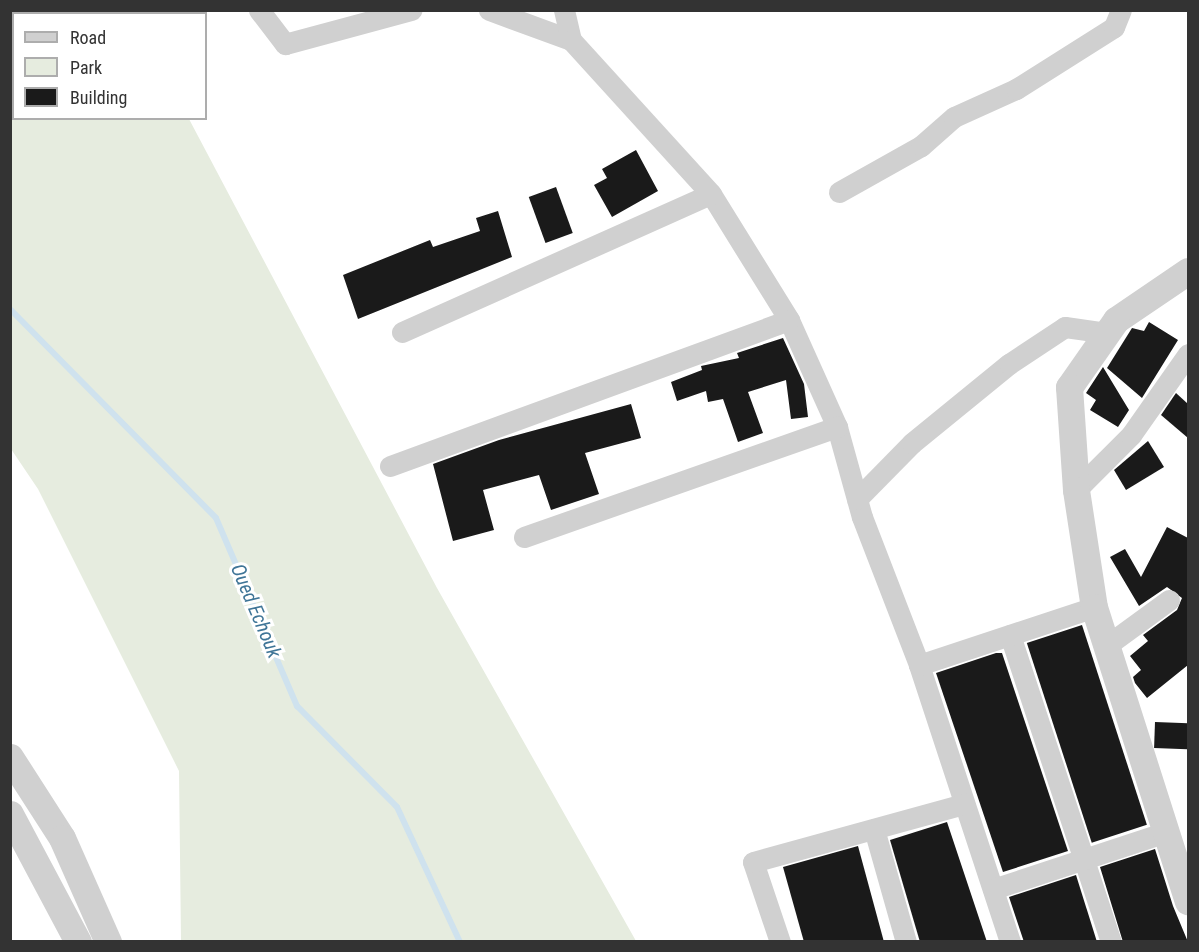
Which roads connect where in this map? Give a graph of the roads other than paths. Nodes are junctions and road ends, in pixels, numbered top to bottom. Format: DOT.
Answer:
graph roads {
  1 [pos="259,10"];
  2 [pos="411,10"];
  3 [pos="489,10"];
  4 [pos="564,10"];
  5 [pos="1121,10"];
  6 [pos="365,16"];
  7 [pos="571,40"];
  8 [pos="839,192"];
  9 [pos="711,194"];
  10 [pos="1188,271"];
  11 [pos="789,320"];
  12 [pos="402,332"];
  13 [pos="1107,333"];
  14 [pos="1188,354"];
  15 [pos="837,427"];
  16 [pos="390,466"];
  17 [pos="1076,490"];
  18 [pos="857,499"];
  19 [pos="524,537"];
  20 [pos="1169,600"];
  21 [pos="1094,607"];
  22 [pos="1010,635"];
  23 [pos="1106,646"];
  24 [pos="919,665"];
  25 [pos="10,757"];
  26 [pos="964,804"];
  27 [pos="10,814"];
  28 [pos="874,829"];
  29 [pos="1163,833"];
  30 [pos="1085,859"];
  31 [pos="993,889"];
  32 [pos="1188,902"];
  33 [pos="78,942"];
  34 [pos="108,942"];
  35 [pos="780,942"];
  36 [pos="906,942"];
  37 [pos="1010,942"];
  38 [pos="1111,942"];
  1 -- 6 [label="street"];
  2 -- 6 [label="street"];
  3 -- 7 [label="street"];
  4 -- 7 [label="street"];
  5 -- 8 [label="street"];
  7 -- 9 [label="street"];
  9 -- 11 [label="street"];
  9 -- 12 [label="street"];
  10 -- 13 [label="street"];
  11 -- 15 [label="street"];
  11 -- 16 [label="street"];
  13 -- 17 [label="street"];
  13 -- 18 [label="street"];
  14 -- 17 [label="street"];
  15 -- 18 [label="street"];
  15 -- 19 [label="street"];
  17 -- 21 [label="street"];
  18 -- 24 [label="street"];
  20 -- 23 [label="street"];
  21 -- 22 [label="street"];
  21 -- 23 [label="street"];
  22 -- 24 [label="street"];
  22 -- 30 [label="street"];
  23 -- 29 [label="street"];
  24 -- 26 [label="street"];
  25 -- 34 [label="street"];
  26 -- 28 [label="street"];
  26 -- 31 [label="street"];
  27 -- 33 [label="street"];
  28 -- 35 [label="street"];
  28 -- 36 [label="street"];
  29 -- 30 [label="street"];
  29 -- 32 [label="street"];
  30 -- 31 [label="street"];
  30 -- 38 [label="street"];
  31 -- 37 [label="street"];
}
